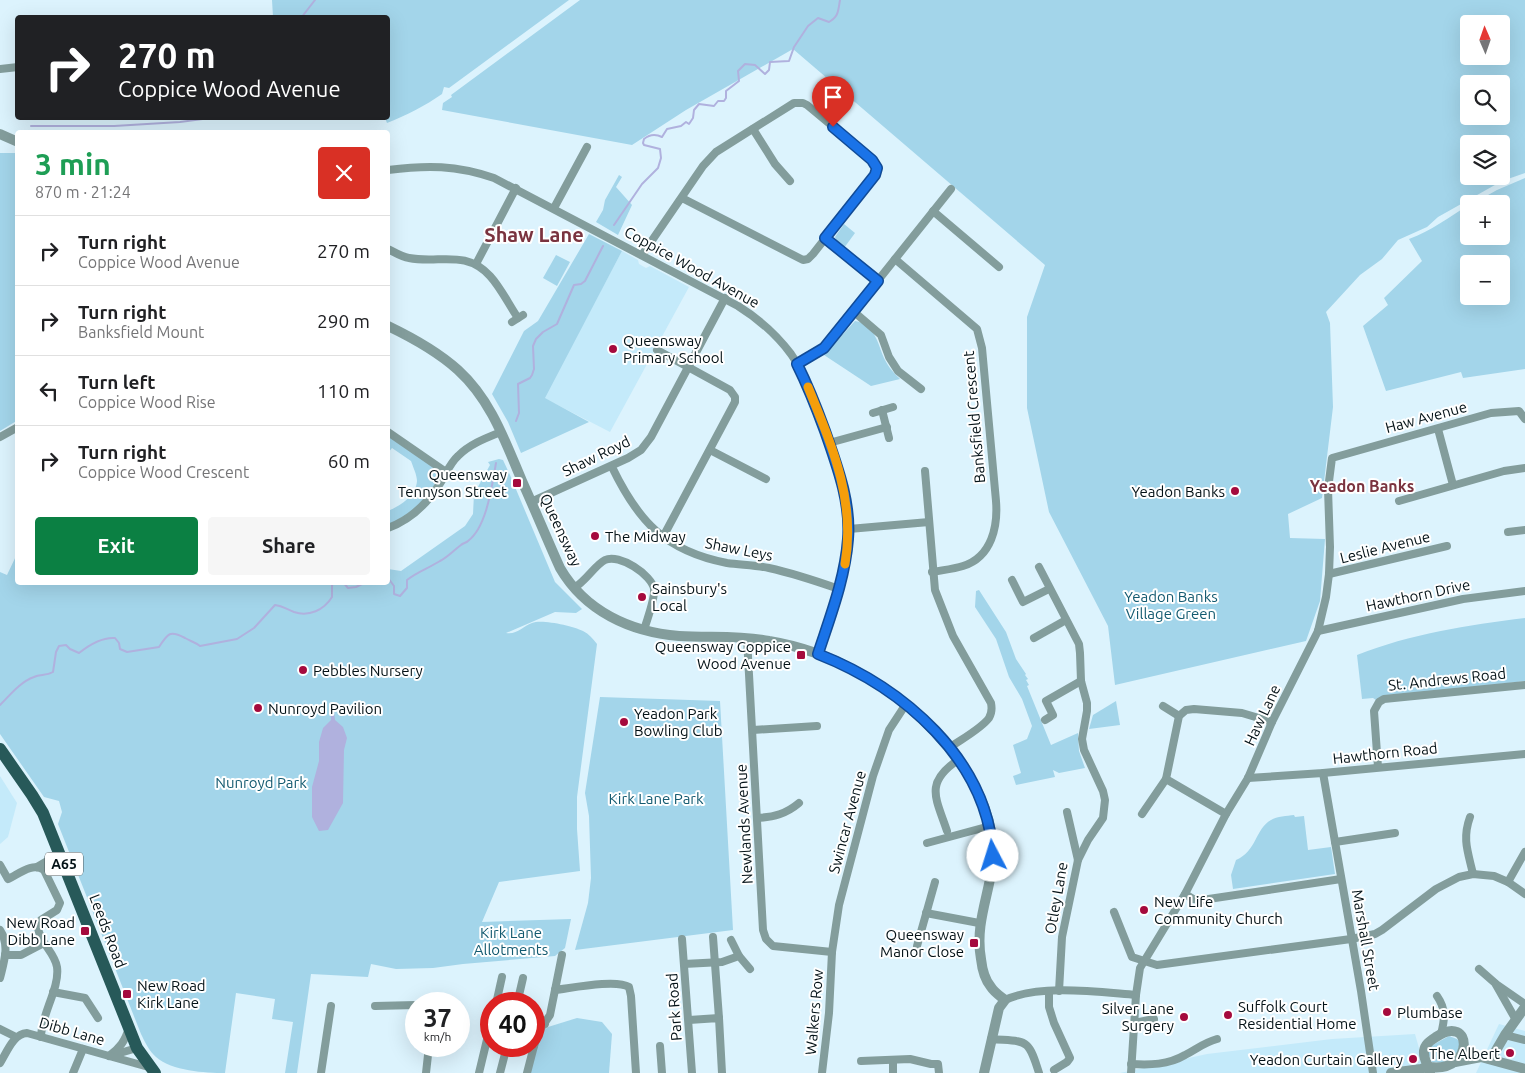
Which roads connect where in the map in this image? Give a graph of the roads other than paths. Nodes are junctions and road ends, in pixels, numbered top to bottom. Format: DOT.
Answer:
graph roads {
  1 [pos="15,67"];
  2 [pos="0,69"];
  3 [pos="753,129"];
  4 [pos="1,135"];
  5 [pos="15,141"];
  6 [pos="587,147"];
  7 [pos="390,170"];
  8 [pos="790,181"];
  9 [pos="516,188"];
  10 [pos="951,189"];
  11 [pos="682,198"];
  12 [pos="554,208"];
  13 [pos="933,211"];
  14 [pos="825,238"];
  15 [pos="390,250"];
  16 [pos="642,255"];
  17 [pos="895,259"];
  18 [pos="476,264"];
  19 [pos="999,267"];
  20 [pos="878,281"];
  21 [pos="725,298"];
  22 [pos="853,311"];
  23 [pos="518,319"];
  24 [pos="390,327"];
  25 [pos="658,350"];
  26 [pos="797,364"];
  27 [pos="689,367"];
  28 [pos="921,389"];
  29 [pos="893,408"];
  30 [pos="882,410"];
  31 [pos="873,413"];
  32 [pos="1525,419"];
  33 [pos="886,427"];
  34 [pos="15,429"];
  35 [pos="1438,429"];
  36 [pos="501,432"];
  37 [pos="390,433"];
  38 [pos="0,437"];
  39 [pos="889,438"];
  40 [pos="829,443"];
  41 [pos="710,450"];
  42 [pos="1332,458"];
  43 [pos="612,467"];
  44 [pos="1525,468"];
  45 [pos="925,470"];
  46 [pos="446,472"];
  47 [pos="766,479"];
  48 [pos="1453,485"];
  49 [pos="1399,501"];
  50 [pos="531,502"];
  51 [pos="929,522"];
  52 [pos="390,527"];
  53 [pos="849,530"];
  54 [pos="1525,530"];
  55 [pos="1508,532"];
  56 [pos="663,537"];
  57 [pos="1447,546"];
  58 [pos="1039,567"];
  59 [pos="932,572"];
  60 [pos="1329,574"];
  61 [pos="1012,580"];
  62 [pos="574,588"];
  63 [pos="839,588"];
  64 [pos="1049,588"];
  65 [pos="1525,591"];
  66 [pos="1066,620"];
  67 [pos="644,630"];
  68 [pos="1318,631"];
  69 [pos="747,638"];
  70 [pos="1034,638"];
  71 [pos="818,654"];
  72 [pos="1081,682"];
  73 [pos="1525,685"];
  74 [pos="906,704"];
  75 [pos="1163,706"];
  76 [pos="1179,716"];
  77 [pos="1045,720"];
  78 [pos="1272,722"];
  79 [pos="817,726"];
  80 [pos="753,730"];
  81 [pos="949,748"];
  82 [pos="0,749"];
  83 [pos="1525,754"];
  84 [pos="958,760"];
  85 [pos="1378,767"];
  86 [pos="1323,773"];
  87 [pos="1248,778"];
  88 [pos="1166,779"];
  89 [pos="799,803"];
  90 [pos="1067,812"];
  91 [pos="1142,814"];
  92 [pos="1226,814"];
  93 [pos="1470,817"];
  94 [pos="757,818"];
  95 [pos="990,826"];
  96 [pos="947,831"];
  97 [pos="1395,834"];
  98 [pos="1335,842"];
  99 [pos="928,843"];
  100 [pos="1525,852"];
  101 [pos="49,860"];
  102 [pos="1078,860"];
  103 [pos="0,865"];
  104 [pos="37,867"];
  105 [pos="1473,874"];
  106 [pos="1342,879"];
  107 [pos="935,882"];
  108 [pos="1508,882"];
  109 [pos="1185,894"];
  110 [pos="1525,894"];
  111 [pos="1114,912"];
  112 [pos="926,913"];
  113 [pos="979,923"];
  114 [pos="0,930"];
  115 [pos="713,937"];
  116 [pos="682,939"];
  117 [pos="1351,939"];
  118 [pos="731,940"];
  119 [pos="44,943"];
  120 [pos="917,946"];
  121 [pos="832,952"];
  122 [pos="5,955"];
  123 [pos="562,955"];
  124 [pos="739,956"];
  125 [pos="715,962"];
  126 [pos="1143,962"];
  127 [pos="684,964"];
  128 [pos="750,969"];
  129 [pos="1480,969"];
  130 [pos="502,977"];
  131 [pos="0,978"];
  132 [pos="523,978"];
  133 [pos="1495,983"];
  134 [pos="555,990"];
  135 [pos="1049,991"];
  136 [pos="1059,991"];
  137 [pos="52,992"];
  138 [pos="499,992"];
  139 [pos="520,992"];
  140 [pos="1136,995"];
  141 [pos="1437,996"];
  142 [pos="1005,1000"];
  143 [pos="405,1005"];
  144 [pos="1525,1005"];
  145 [pos="331,1006"];
  146 [pos="375,1006"];
  147 [pos="98,1018"];
  148 [pos="719,1018"];
  149 [pos="1445,1018"];
  150 [pos="1154,1019"];
  151 [pos="688,1020"];
  152 [pos="1516,1020"];
  153 [pos="1134,1023"];
  154 [pos="545,1024"];
  155 [pos="129,1027"];
  156 [pos="0,1029"];
  157 [pos="1441,1034"];
  158 [pos="1505,1034"];
  159 [pos="16,1037"];
  160 [pos="41,1037"];
  161 [pos="1461,1037"];
  162 [pos="991,1038"];
  163 [pos="1217,1039"];
  164 [pos="1525,1040"];
  165 [pos="660,1046"];
  166 [pos="137,1048"];
  167 [pos="83,1050"];
  168 [pos="109,1056"];
  169 [pos="428,1057"];
  170 [pos="483,1057"];
  171 [pos="504,1057"];
  172 [pos="531,1057"];
  173 [pos="1486,1058"];
  174 [pos="893,1060"];
  175 [pos="860,1062"];
  176 [pos="1455,1062"];
  177 [pos="0,1063"];
  178 [pos="1130,1064"];
  179 [pos="1429,1069"];
  180 [pos="1054,1070"];
  181 [pos="1444,1070"];
  182 [pos="1523,1070"];
  183 [pos="153,1071"];
  184 [pos="74,1073"];
  185 [pos="321,1073"];
  186 [pos="426,1073"];
  187 [pos="479,1073"];
  188 [pos="500,1073"];
  189 [pos="527,1073"];
  190 [pos="636,1073"];
  191 [pos="662,1073"];
  192 [pos="692,1073"];
  193 [pos="722,1073"];
  194 [pos="822,1073"];
  195 [pos="893,1073"];
  196 [pos="939,1073"];
  197 [pos="984,1073"];
  198 [pos="1039,1073"];
  199 [pos="1131,1073"];
  200 [pos="1373,1073"];
  201 [pos="1391,1073"];
  1 -- 2 [label="street"];
  3 -- 8 [label="street"];
  3 -- 11 [label="street"];
  3 -- 14 [label="street"];
  4 -- 5 [label="street"];
  6 -- 12 [label="street"];
  7 -- 9 [label="street, Coppice Wood Avenue"];
  9 -- 12 [label="street, Coppice Wood Avenue"];
  9 -- 18 [label="street"];
  10 -- 13 [label="street"];
  11 -- 14 [label="street"];
  11 -- 16 [label="street"];
  12 -- 16 [label="street, Coppice Wood Avenue"];
  13 -- 17 [label="street"];
  13 -- 19 [label="street"];
  14 -- 20 [label="street"];
  15 -- 18 [label="street"];
  16 -- 21 [label="street, Coppice Wood Avenue"];
  17 -- 20 [label="street"];
  17 -- 59 [label="street, Banksfield Crescent"];
  18 -- 23 [label="street"];
  20 -- 22 [label="street"];
  21 -- 26 [label="street, Coppice Wood Avenue"];
  21 -- 27 [label="street, Shaw Royd"];
  22 -- 26 [label="street"];
  22 -- 28 [label="street"];
  24 -- 36 [label="street, Queensway"];
  25 -- 27 [label="street"];
  26 -- 40 [label="street, Coppice Wood Avenue"];
  27 -- 41 [label="street"];
  27 -- 43 [label="street, Shaw Royd"];
  29 -- 30 [label="street"];
  30 -- 31 [label="street"];
  30 -- 33 [label="street"];
  32 -- 35 [label="street, Haw Avenue"];
  33 -- 39 [label="street"];
  33 -- 40 [label="street"];
  34 -- 38 [label="street"];
  35 -- 42 [label="street, Haw Avenue"];
  35 -- 48 [label="street"];
  36 -- 46 [label="street"];
  36 -- 50 [label="street, Queensway"];
  37 -- 46 [label="street"];
  40 -- 53 [label="street, Coppice Wood Avenue"];
  41 -- 47 [label="street"];
  41 -- 56 [label="street"];
  42 -- 60 [label="street, Haw Lane"];
  43 -- 50 [label="street, Shaw Royd"];
  43 -- 56 [label="street, Shaw Leys"];
  44 -- 48 [label="street"];
  45 -- 51 [label="street"];
  46 -- 52 [label="street"];
  48 -- 49 [label="street"];
  50 -- 62 [label="street, Queensway"];
  51 -- 53 [label="street"];
  51 -- 59 [label="street"];
  53 -- 63 [label="street, Coppice Wood Avenue"];
  54 -- 55 [label="street"];
  56 -- 63 [label="street, Shaw Leys"];
  57 -- 60 [label="street, Leslie Avenue"];
  58 -- 64 [label="street"];
  59 -- 81 [label="street"];
  60 -- 68 [label="street, Haw Lane"];
  61 -- 64 [label="street"];
  62 -- 67 [label="street, Queensway"];
  62 -- 67 [label="street"];
  63 -- 71 [label="street, Coppice Wood Avenue"];
  64 -- 66 [label="street"];
  65 -- 68 [label="street, Hawthorn Drive"];
  66 -- 70 [label="street"];
  66 -- 72 [label="street"];
  67 -- 69 [label="street, Queensway"];
  68 -- 78 [label="street, Haw Lane"];
  69 -- 71 [label="street, Queensway"];
  69 -- 80 [label="street, Newlands Avenue"];
  71 -- 74 [label="street, Queensway"];
  72 -- 77 [label="street"];
  72 -- 102 [label="street"];
  73 -- 85 [label="street, St. Andrews Road"];
  74 -- 81 [label="street, Queensway"];
  74 -- 121 [label="street, Swincar Avenue"];
  75 -- 76 [label="street"];
  76 -- 78 [label="street"];
  76 -- 88 [label="street"];
  78 -- 87 [label="street, Haw Lane"];
  79 -- 80 [label="street"];
  80 -- 94 [label="street, Newlands Avenue"];
  81 -- 84 [label="street, Queensway"];
  82 -- 155 [label="main road, Leeds Road / A65"];
  83 -- 85 [label="street, Hawthorn Road"];
  84 -- 95 [label="street, Queensway"];
  84 -- 96 [label="street"];
  85 -- 86 [label="street, Hawthorn Road"];
  86 -- 87 [label="street, Hawthorn Road"];
  86 -- 98 [label="street, Marshall Street"];
  87 -- 92 [label="street, Haw Lane"];
  88 -- 91 [label="street"];
  88 -- 92 [label="street"];
  89 -- 94 [label="street"];
  90 -- 102 [label="street, Otley Lane"];
  92 -- 109 [label="street, Haw Lane"];
  93 -- 105 [label="street"];
  94 -- 121 [label="street, Newlands Avenue"];
  95 -- 99 [label="street"];
  95 -- 113 [label="street, Queensway"];
  97 -- 98 [label="street"];
  98 -- 106 [label="street, Marshall Street"];
  100 -- 108 [label="street"];
  101 -- 104 [label="street"];
  102 -- 136 [label="street, Otley Lane"];
  103 -- 104 [label="street"];
  104 -- 119 [label="street"];
  105 -- 108 [label="street"];
  105 -- 117 [label="street"];
  106 -- 109 [label="street"];
  106 -- 117 [label="street, Marshall Street"];
  107 -- 112 [label="street"];
  108 -- 110 [label="street"];
  109 -- 126 [label="street, Haw Lane"];
  111 -- 126 [label="street"];
  112 -- 113 [label="street"];
  112 -- 120 [label="street"];
  113 -- 142 [label="street, Queensway"];
  114 -- 122 [label="street"];
  115 -- 125 [label="street"];
  116 -- 127 [label="street, Park Road"];
  117 -- 126 [label="street"];
  117 -- 200 [label="street, Marshall Street"];
  118 -- 124 [label="street"];
  119 -- 122 [label="street"];
  119 -- 137 [label="street"];
  121 -- 194 [label="street, Walkers Row"];
  122 -- 131 [label="street"];
  123 -- 134 [label="street"];
  124 -- 125 [label="street"];
  124 -- 128 [label="street"];
  125 -- 127 [label="street"];
  125 -- 148 [label="street"];
  126 -- 140 [label="street, Haw Lane"];
  127 -- 151 [label="street, Park Road"];
  129 -- 133 [label="street"];
  130 -- 138 [label="street"];
  132 -- 139 [label="street"];
  133 -- 144 [label="street"];
  133 -- 152 [label="street"];
  134 -- 154 [label="street"];
  134 -- 190 [label="street"];
  135 -- 136 [label="street"];
  135 -- 142 [label="street"];
  135 -- 180 [label="street"];
  136 -- 140 [label="street"];
  137 -- 147 [label="street"];
  137 -- 160 [label="street"];
  140 -- 153 [label="street, Haw Lane"];
  141 -- 149 [label="street"];
  142 -- 162 [label="street"];
  143 -- 146 [label="street"];
  144 -- 152 [label="street"];
  145 -- 185 [label="street"];
  148 -- 151 [label="street"];
  148 -- 193 [label="street"];
  149 -- 157 [label="street"];
  149 -- 161 [label="street"];
  150 -- 153 [label="street"];
  151 -- 192 [label="street, Park Road"];
  152 -- 158 [label="street"];
  153 -- 178 [label="street, Haw Lane"];
  155 -- 166 [label="main road, Leeds Road / A65"];
  155 -- 168 [label="street, Dibb Lane"];
  156 -- 159 [label="street"];
  157 -- 161 [label="street"];
  157 -- 179 [label="street"];
  158 -- 164 [label="street"];
  158 -- 173 [label="street"];
  159 -- 160 [label="street, Dibb Lane"];
  159 -- 177 [label="street"];
  160 -- 167 [label="street, Dibb Lane"];
  161 -- 173 [label="street"];
  161 -- 176 [label="street"];
  162 -- 197 [label="street"];
  162 -- 198 [label="street"];
  163 -- 178 [label="street"];
  165 -- 191 [label="street"];
  166 -- 168 [label="street, Dibb Lane"];
  166 -- 183 [label="main road, Leeds Road / A65"];
  167 -- 168 [label="street, Dibb Lane"];
  167 -- 184 [label="street"];
  168 -- 183 [label="street, Dibb Lane"];
  169 -- 186 [label="street"];
  170 -- 187 [label="street"];
  171 -- 188 [label="street"];
  172 -- 189 [label="street"];
  173 -- 176 [label="street"];
  173 -- 182 [label="street"];
  174 -- 175 [label="street"];
  174 -- 195 [label="street"];
  174 -- 196 [label="street"];
  176 -- 181 [label="street"];
  178 -- 199 [label="street, Haw Lane"];
  179 -- 181 [label="street"];
  179 -- 201 [label="street"];
}
